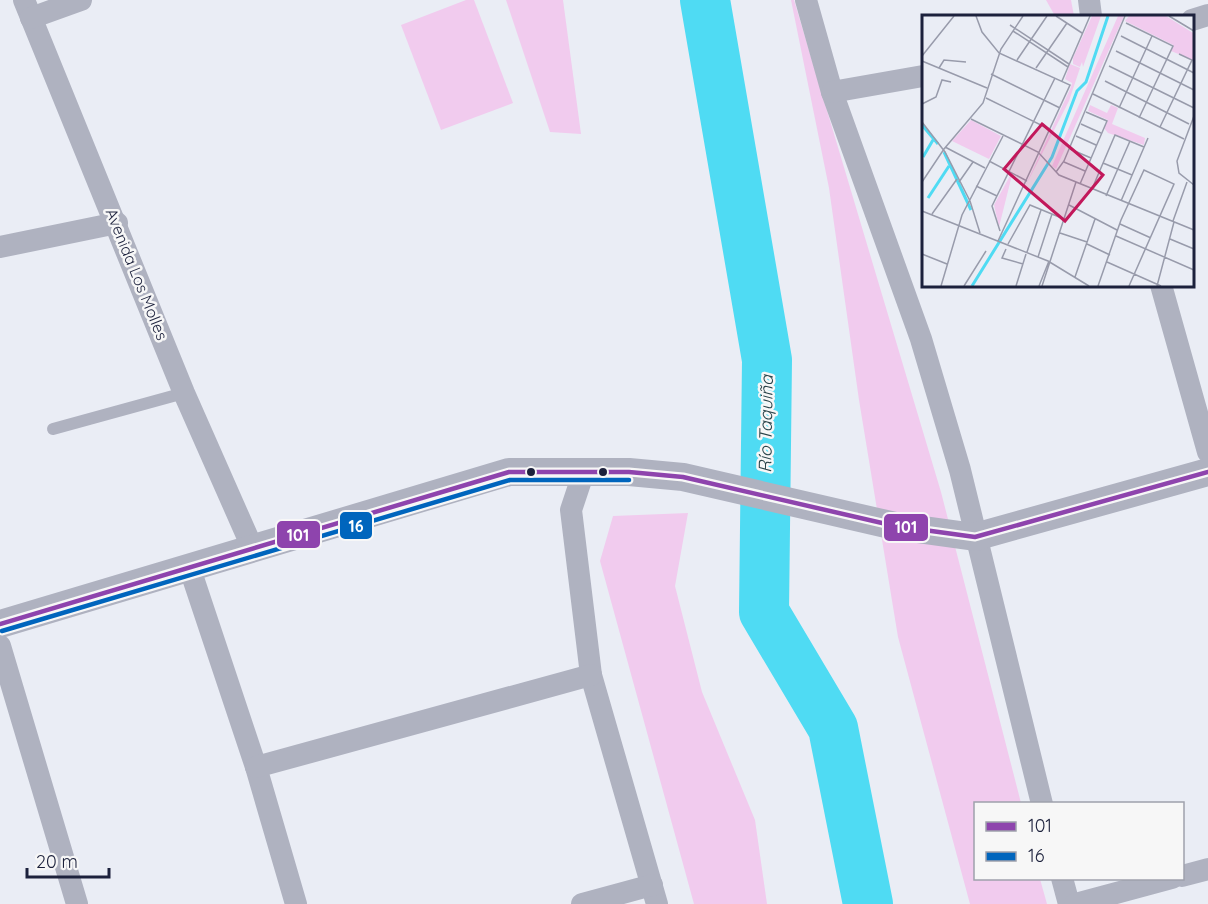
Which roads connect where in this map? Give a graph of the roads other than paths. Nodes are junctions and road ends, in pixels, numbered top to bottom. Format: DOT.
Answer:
graph roads {
  1 [pos="81,0"];
  2 [pos="806,0"];
  3 [pos="1089,0"];
  4 [pos="28,9"];
  5 [pos="1091,15"];
  6 [pos="1208,15"];
  7 [pos="1193,19"];
  8 [pos="922,76"];
  9 [pos="832,92"];
  10 [pos="117,223"];
  11 [pos="0,247"];
  12 [pos="1161,286"];
  13 [pos="184,393"];
  14 [pos="53,429"];
  15 [pos="1208,452"];
  16 [pos="584,471"];
  17 [pos="1208,472"];
  18 [pos="975,537"];
  19 [pos="252,547"];
  20 [pos="189,566"];
  21 [pos="0,624"];
  22 [pos="0,646"];
  23 [pos="591,675"];
  24 [pos="256,767"];
  25 [pos="1041,802"];
  26 [pos="1208,869"];
  27 [pos="1184,875"];
  28 [pos="1062,880"];
  29 [pos="1168,880"];
  30 [pos="655,894"];
  31 [pos="77,904"];
  32 [pos="296,904"];
  33 [pos="582,904"];
  34 [pos="1069,904"];
  35 [pos="1075,904"];
  1 -- 4 [label="street"];
  2 -- 9 [label="street"];
  3 -- 5 [label="street"];
  4 -- 10 [label="street, Avenida Los Molles"];
  6 -- 7 [label="street"];
  8 -- 9 [label="street"];
  9 -- 18 [label="street"];
  10 -- 11 [label="street"];
  10 -- 13 [label="street, Avenida Los Molles"];
  12 -- 15 [label="street"];
  13 -- 14 [label="lane"];
  13 -- 19 [label="street, Avenida Los Molles"];
  16 -- 18 [label="street"];
  16 -- 19 [label="street"];
  16 -- 23 [label="street"];
  17 -- 18 [label="street"];
  18 -- 25 [label="street"];
  19 -- 20 [label="street"];
  20 -- 21 [label="street"];
  20 -- 24 [label="street"];
  22 -- 31 [label="street"];
  23 -- 24 [label="street"];
  23 -- 30 [label="street"];
  24 -- 32 [label="street"];
  26 -- 27 [label="street"];
  28 -- 34 [label="street"];
  29 -- 35 [label="street"];
  30 -- 33 [label="street"];
}
